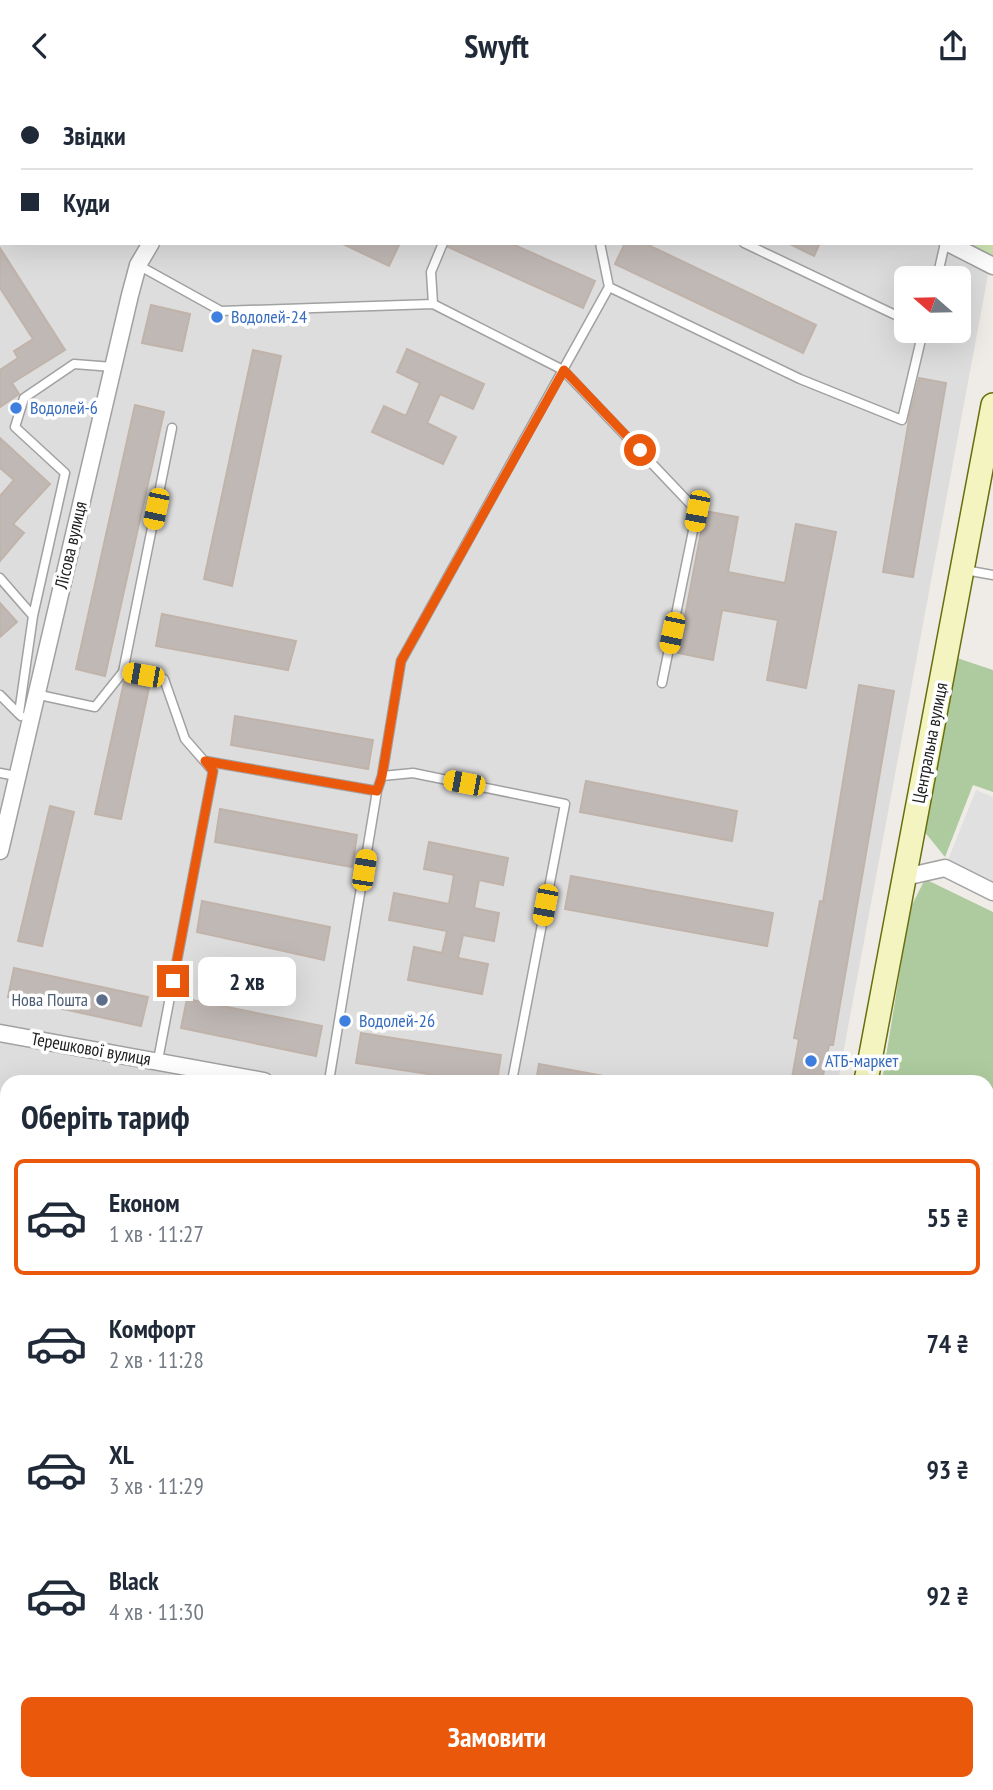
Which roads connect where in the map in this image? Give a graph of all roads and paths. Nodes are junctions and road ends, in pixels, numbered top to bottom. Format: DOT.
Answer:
graph roads {
  1 [pos="150,245"];
  2 [pos="442,245"];
  3 [pos="600,245"];
  4 [pos="748,245"];
  5 [pos="946,245"];
  6 [pos="951,245"];
  7 [pos="138,265"];
  8 [pos="940,266"];
  9 [pos="993,266"];
  10 [pos="609,287"];
  11 [pos="433,304"];
  12 [pos="894,314"];
  13 [pos="920,343"];
  14 [pos="113,367"];
  15 [pos="564,370"];
  16 [pos="993,405"];
  17 [pos="172,428"];
  18 [pos="962,569"];
  19 [pos="993,575"];
  20 [pos="0,578"];
  21 [pos="33,616"];
  22 [pos="122,672"];
  23 [pos="662,683"];
  24 [pos="35,694"];
  25 [pos="0,695"];
  26 [pos="24,718"];
  27 [pos="205,761"];
  28 [pos="8,774"];
  29 [pos="382,776"];
  30 [pos="377,791"];
  31 [pos="0,851"];
  32 [pos="905,877"];
  33 [pos="993,893"];
  34 [pos="0,1033"];
  35 [pos="158,1060"];
  36 [pos="234,1075"];
  37 [pos="330,1075"];
  38 [pos="513,1075"];
  39 [pos="867,1075"];
  1 -- 7 [label="street, Лісова вулиця"];
  2 -- 11 [label="lane"];
  3 -- 10 [label="lane"];
  4 -- 12 [label="lane"];
  5 -- 8 [label="lane"];
  6 -- 9 [label="street"];
  7 -- 11 [label="lane"];
  7 -- 14 [label="street, Лісова вулиця"];
  10 -- 13 [label="lane"];
  10 -- 15 [label="lane"];
  11 -- 15 [label="lane"];
  14 -- 21 [label="lane"];
  14 -- 24 [label="street, Лісова вулиця"];
  15 -- 23 [label="lane"];
  15 -- 29 [label="lane"];
  16 -- 18 [label="main road, Центральна вулиця"];
  17 -- 22 [label="lane"];
  18 -- 19 [label="lane"];
  18 -- 32 [label="main road, Центральна вулиця"];
  20 -- 21 [label="lane"];
  21 -- 26 [label="lane"];
  22 -- 24 [label="lane"];
  22 -- 27 [label="lane"];
  24 -- 26 [label="street, Лісова вулиця"];
  25 -- 26 [label="lane"];
  26 -- 28 [label="street, Лісова вулиця"];
  27 -- 30 [label="lane"];
  27 -- 35 [label="lane"];
  28 -- 31 [label="street, Лісова вулиця"];
  29 -- 30 [label="lane"];
  29 -- 38 [label="lane"];
  30 -- 37 [label="lane"];
  32 -- 33 [label="street"];
  32 -- 39 [label="main road, Центральна вулиця"];
  34 -- 35 [label="street, Терешкової вулиця"];
  35 -- 36 [label="street, Терешкової вулиця"];
}
